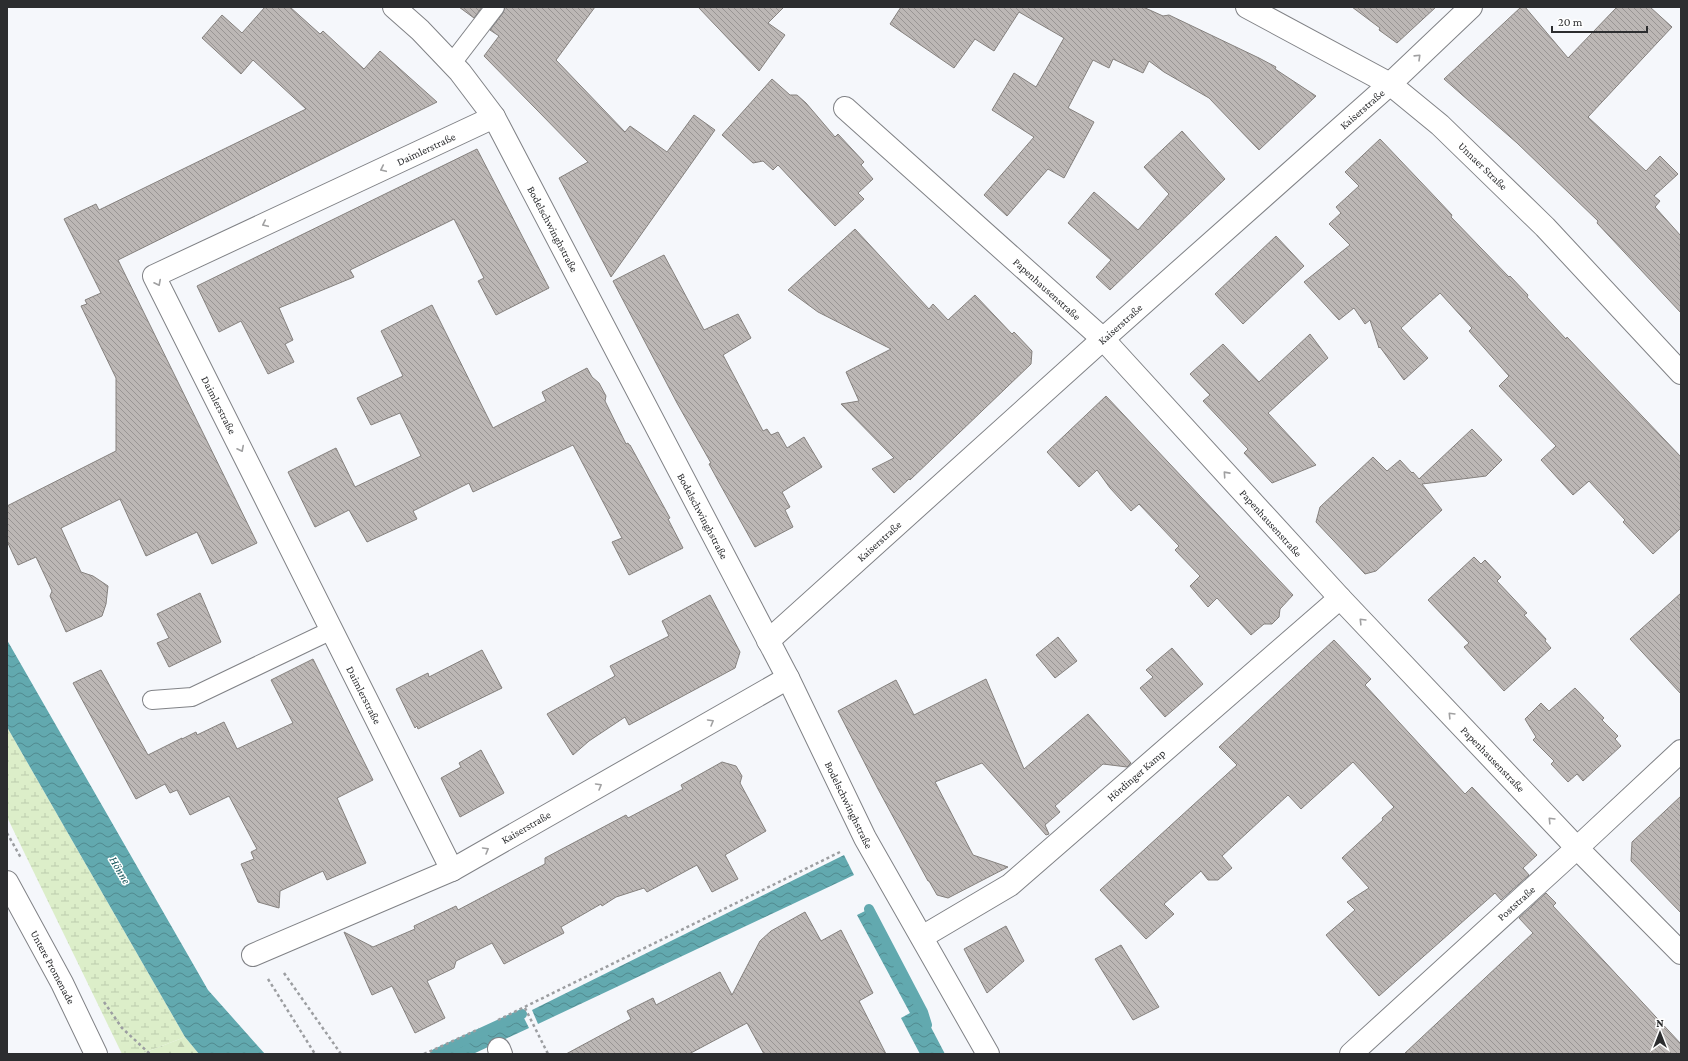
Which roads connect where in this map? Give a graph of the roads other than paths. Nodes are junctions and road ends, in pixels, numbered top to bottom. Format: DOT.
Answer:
graph roads {
  1 [pos="394,7"];
  2 [pos="495,7"];
  3 [pos="1247,7"];
  4 [pos="1471,7"];
  5 [pos="452,63"];
  6 [pos="1390,84"];
  7 [pos="845,108"];
  8 [pos="494,117"];
  9 [pos="1103,339"];
  10 [pos="1681,373"];
  11 [pos="1340,598"];
  12 [pos="332,630"];
  13 [pos="768,641"];
  14 [pos="788,678"];
  15 [pos="152,700"];
  16 [pos="1681,751"];
  17 [pos="1577,848"];
  18 [pos="452,870"];
  19 [pos="7,882"];
  20 [pos="922,936"];
  21 [pos="260,952"];
  22 [pos="1681,953"];
  23 [pos="985,1051"];
  24 [pos="96,1054"];
  25 [pos="1350,1054"];
  1 -- 5 [label="street, Bodelschwinghstraße"];
  2 -- 5 [label="lane"];
  3 -- 6 [label="street, Unnaer Straße"];
  6 -- 4 [label="street, Kaiserstraße, one-way"];
  5 -- 8 [label="street, Bodelschwinghstraße"];
  6 -- 9 [label="street, Kaiserstraße"];
  6 -- 10 [label="street, Unnaer Straße"];
  7 -- 9 [label="street, Papenhausenstraße"];
  8 -- 12 [label="street, Daimlerstraße, one-way"];
  8 -- 13 [label="street, Bodelschwinghstraße"];
  11 -- 9 [label="street, Papenhausenstraße, one-way"];
  9 -- 13 [label="street, Kaiserstraße"];
  17 -- 11 [label="street, Papenhausenstraße, one-way"];
  11 -- 20 [label="street, Hördinger Kamp"];
  12 -- 15 [label="lane"];
  12 -- 18 [label="street, Daimlerstraße"];
  13 -- 14 [label="street, Bodelschwinghstraße"];
  18 -- 14 [label="street, Kaiserstraße, one-way"];
  14 -- 20 [label="street, Bodelschwinghstraße"];
  16 -- 17 [label="street, Poststraße"];
  17 -- 22 [label="street, Papenhausenstraße"];
  17 -- 25 [label="street, Poststraße"];
  18 -- 21 [label="street, Kaiserstraße"];
  19 -- 24 [label="street, Untere Promenade"];
  20 -- 23 [label="street, Bodelschwinghstraße"];
}
